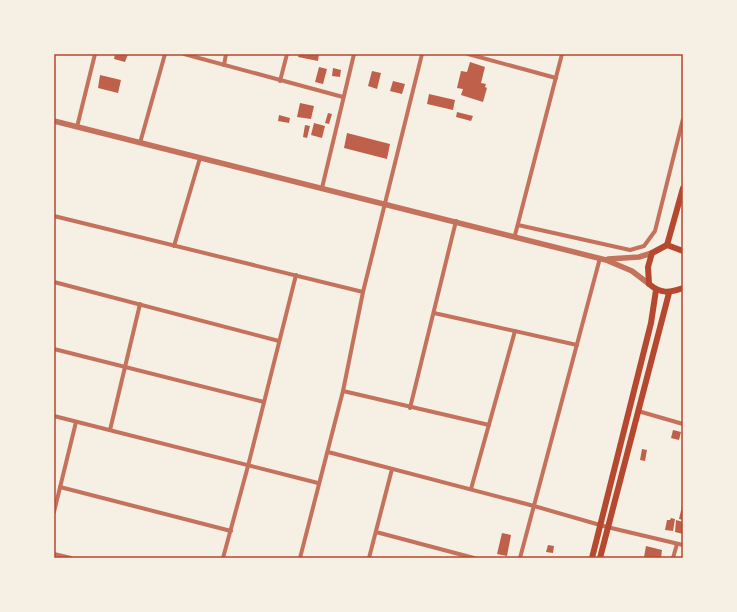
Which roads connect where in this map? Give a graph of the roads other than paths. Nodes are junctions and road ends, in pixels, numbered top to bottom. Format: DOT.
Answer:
graph roads {
  1 [pos="96,54"];
  2 [pos="165,54"];
  3 [pos="184,54"];
  4 [pos="226,54"];
  5 [pos="287,54"];
  6 [pos="354,54"];
  7 [pos="422,54"];
  8 [pos="468,54"];
  9 [pos="562,54"];
  10 [pos="224,64"];
  11 [pos="556,78"];
  12 [pos="280,81"];
  13 [pos="343,97"];
  14 [pos="683,119"];
  15 [pos="54,121"];
  16 [pos="77,127"];
  17 [pos="140,143"];
  18 [pos="200,158"];
  19 [pos="322,188"];
  20 [pos="683,188"];
  21 [pos="385,204"];
  22 [pos="54,216"];
  23 [pos="456,221"];
  24 [pos="518,225"];
  25 [pos="515,236"];
  26 [pos="667,245"];
  27 [pos="174,246"];
  28 [pos="683,248"];
  29 [pos="652,253"];
  30 [pos="600,258"];
  31 [pos="606,260"];
  32 [pos="296,275"];
  33 [pos="54,282"];
  34 [pos="649,284"];
  35 [pos="683,288"];
  36 [pos="656,290"];
  37 [pos="363,292"];
  38 [pos="669,294"];
  39 [pos="140,304"];
  40 [pos="434,313"];
  41 [pos="515,331"];
  42 [pos="279,341"];
  43 [pos="578,345"];
  44 [pos="54,349"];
  45 [pos="125,367"];
  46 [pos="343,390"];
  47 [pos="264,402"];
  48 [pos="410,408"];
  49 [pos="638,412"];
  50 [pos="54,416"];
  51 [pos="76,422"];
  52 [pos="683,424"];
  53 [pos="489,425"];
  54 [pos="110,430"];
  55 [pos="328,452"];
  56 [pos="248,466"];
  57 [pos="392,469"];
  58 [pos="318,483"];
  59 [pos="60,487"];
  60 [pos="471,489"];
  61 [pos="534,506"];
  62 [pos="54,512"];
  63 [pos="600,525"];
  64 [pos="607,527"];
  65 [pos="231,531"];
  66 [pos="376,532"];
  67 [pos="677,544"];
  68 [pos="683,546"];
  69 [pos="54,554"];
  70 [pos="71,558"];
  71 [pos="223,558"];
  72 [pos="300,558"];
  73 [pos="369,558"];
  74 [pos="474,558"];
  75 [pos="520,558"];
  76 [pos="592,558"];
  77 [pos="600,558"];
  78 [pos="673,558"];
  1 -- 16 [label="street"];
  2 -- 17 [label="street"];
  3 -- 10 [label="street"];
  4 -- 10 [label="street"];
  5 -- 12 [label="street"];
  6 -- 13 [label="street"];
  7 -- 21 [label="street"];
  8 -- 11 [label="street"];
  9 -- 11 [label="street"];
  10 -- 12 [label="street"];
  11 -- 24 [label="street"];
  12 -- 13 [label="street"];
  13 -- 19 [label="street"];
  14 -- 24 [label="street"];
  15 -- 16 [label="street"];
  16 -- 17 [label="street"];
  17 -- 18 [label="street"];
  18 -- 19 [label="street"];
  18 -- 27 [label="street"];
  19 -- 21 [label="street"];
  20 -- 26 [label="main road"];
  21 -- 23 [label="street"];
  21 -- 37 [label="street"];
  22 -- 27 [label="street"];
  23 -- 25 [label="street"];
  23 -- 40 [label="street"];
  24 -- 25 [label="street"];
  25 -- 30 [label="street"];
  26 -- 28 [label="main road"];
  26 -- 29 [label="main road"];
  27 -- 32 [label="street"];
  29 -- 31 [label="street"];
  29 -- 34 [label="main road"];
  30 -- 31 [label="street"];
  30 -- 43 [label="street"];
  31 -- 34 [label="street"];
  32 -- 37 [label="street"];
  32 -- 42 [label="street"];
  33 -- 39 [label="street"];
  34 -- 36 [label="main road"];
  35 -- 38 [label="main road"];
  36 -- 38 [label="main road"];
  36 -- 63 [label="main road"];
  37 -- 46 [label="street"];
  38 -- 49 [label="main road"];
  39 -- 42 [label="street"];
  39 -- 45 [label="street"];
  40 -- 41 [label="street"];
  40 -- 48 [label="street"];
  41 -- 43 [label="street"];
  41 -- 53 [label="street"];
  42 -- 47 [label="street"];
  43 -- 61 [label="street"];
  44 -- 45 [label="street"];
  45 -- 47 [label="street"];
  45 -- 54 [label="street"];
  46 -- 48 [label="street"];
  46 -- 55 [label="street"];
  47 -- 56 [label="street"];
  48 -- 53 [label="street"];
  49 -- 52 [label="street"];
  49 -- 64 [label="main road"];
  50 -- 51 [label="street"];
  51 -- 54 [label="street"];
  51 -- 59 [label="street"];
  53 -- 60 [label="street"];
  54 -- 56 [label="street"];
  55 -- 57 [label="street"];
  55 -- 58 [label="street"];
  56 -- 58 [label="street"];
  56 -- 65 [label="street"];
  57 -- 60 [label="street"];
  57 -- 66 [label="street"];
  58 -- 72 [label="street"];
  59 -- 62 [label="street"];
  59 -- 65 [label="street"];
  60 -- 61 [label="street"];
  61 -- 63 [label="street"];
  61 -- 75 [label="street"];
  63 -- 64 [label="street"];
  63 -- 76 [label="main road"];
  64 -- 67 [label="street"];
  64 -- 77 [label="main road"];
  65 -- 71 [label="street"];
  66 -- 73 [label="street"];
  66 -- 74 [label="street"];
  67 -- 68 [label="street"];
  67 -- 78 [label="street"];
  69 -- 70 [label="street"];
}
